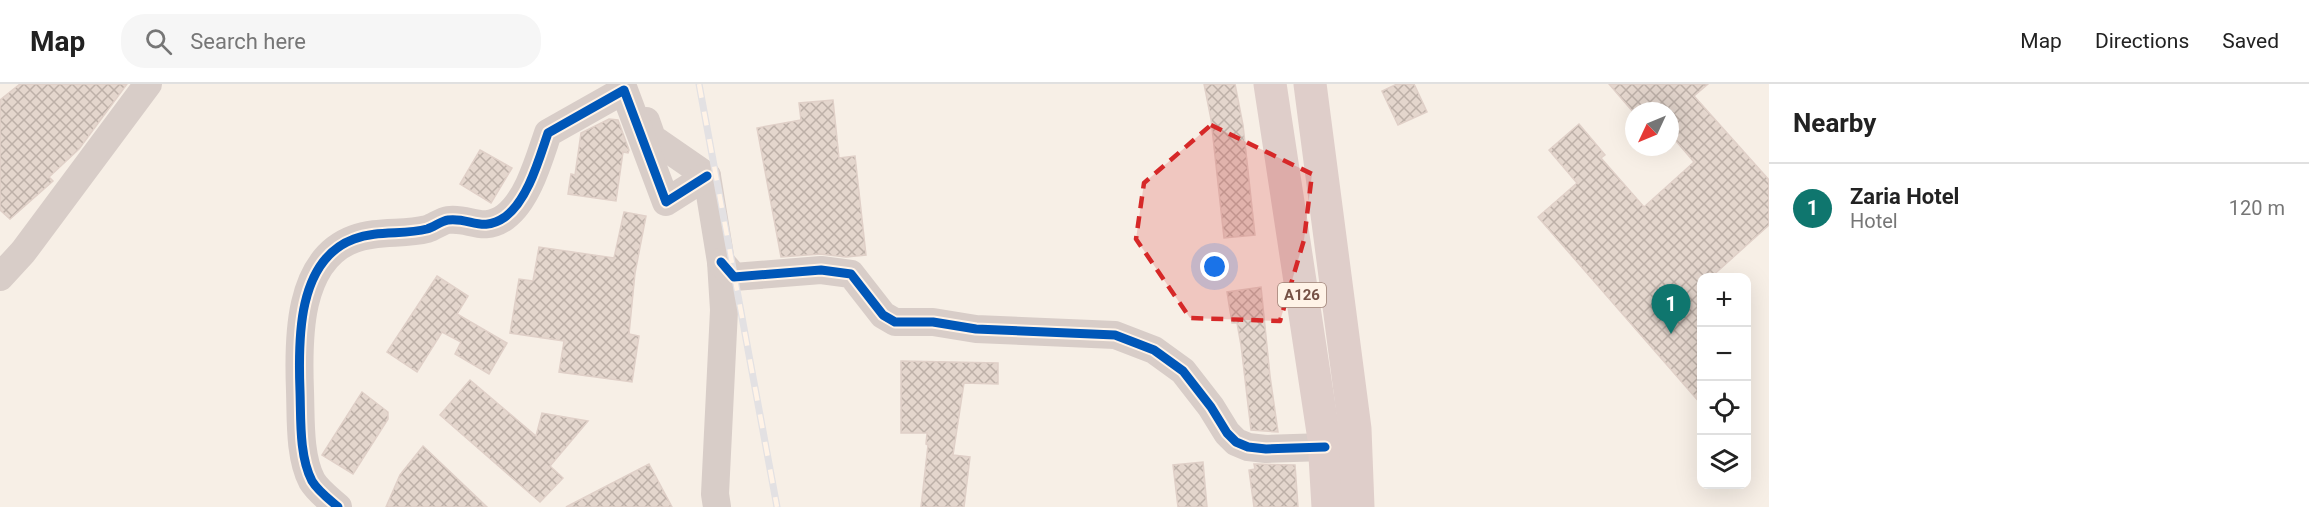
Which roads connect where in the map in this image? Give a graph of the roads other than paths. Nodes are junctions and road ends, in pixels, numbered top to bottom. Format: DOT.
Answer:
graph roads {
  1 [pos="148,84"];
  2 [pos="633,84"];
  3 [pos="1270,84"];
  4 [pos="1310,84"];
  5 [pos="707,176"];
  6 [pos="721,262"];
  7 [pos="0,277"];
  8 [pos="1325,447"];
  9 [pos="338,507"];
  10 [pos="717,507"];
  11 [pos="1328,507"];
  12 [pos="1358,507"];
  1 -- 7 [label="street"];
  2 -- 5 [label="street"];
  3 -- 8 [label="highway, A126"];
  4 -- 12 [label="highway, A126"];
  5 -- 6 [label="street"];
  5 -- 9 [label="street"];
  6 -- 8 [label="street"];
  6 -- 10 [label="street"];
  8 -- 11 [label="highway, A126"];
}
